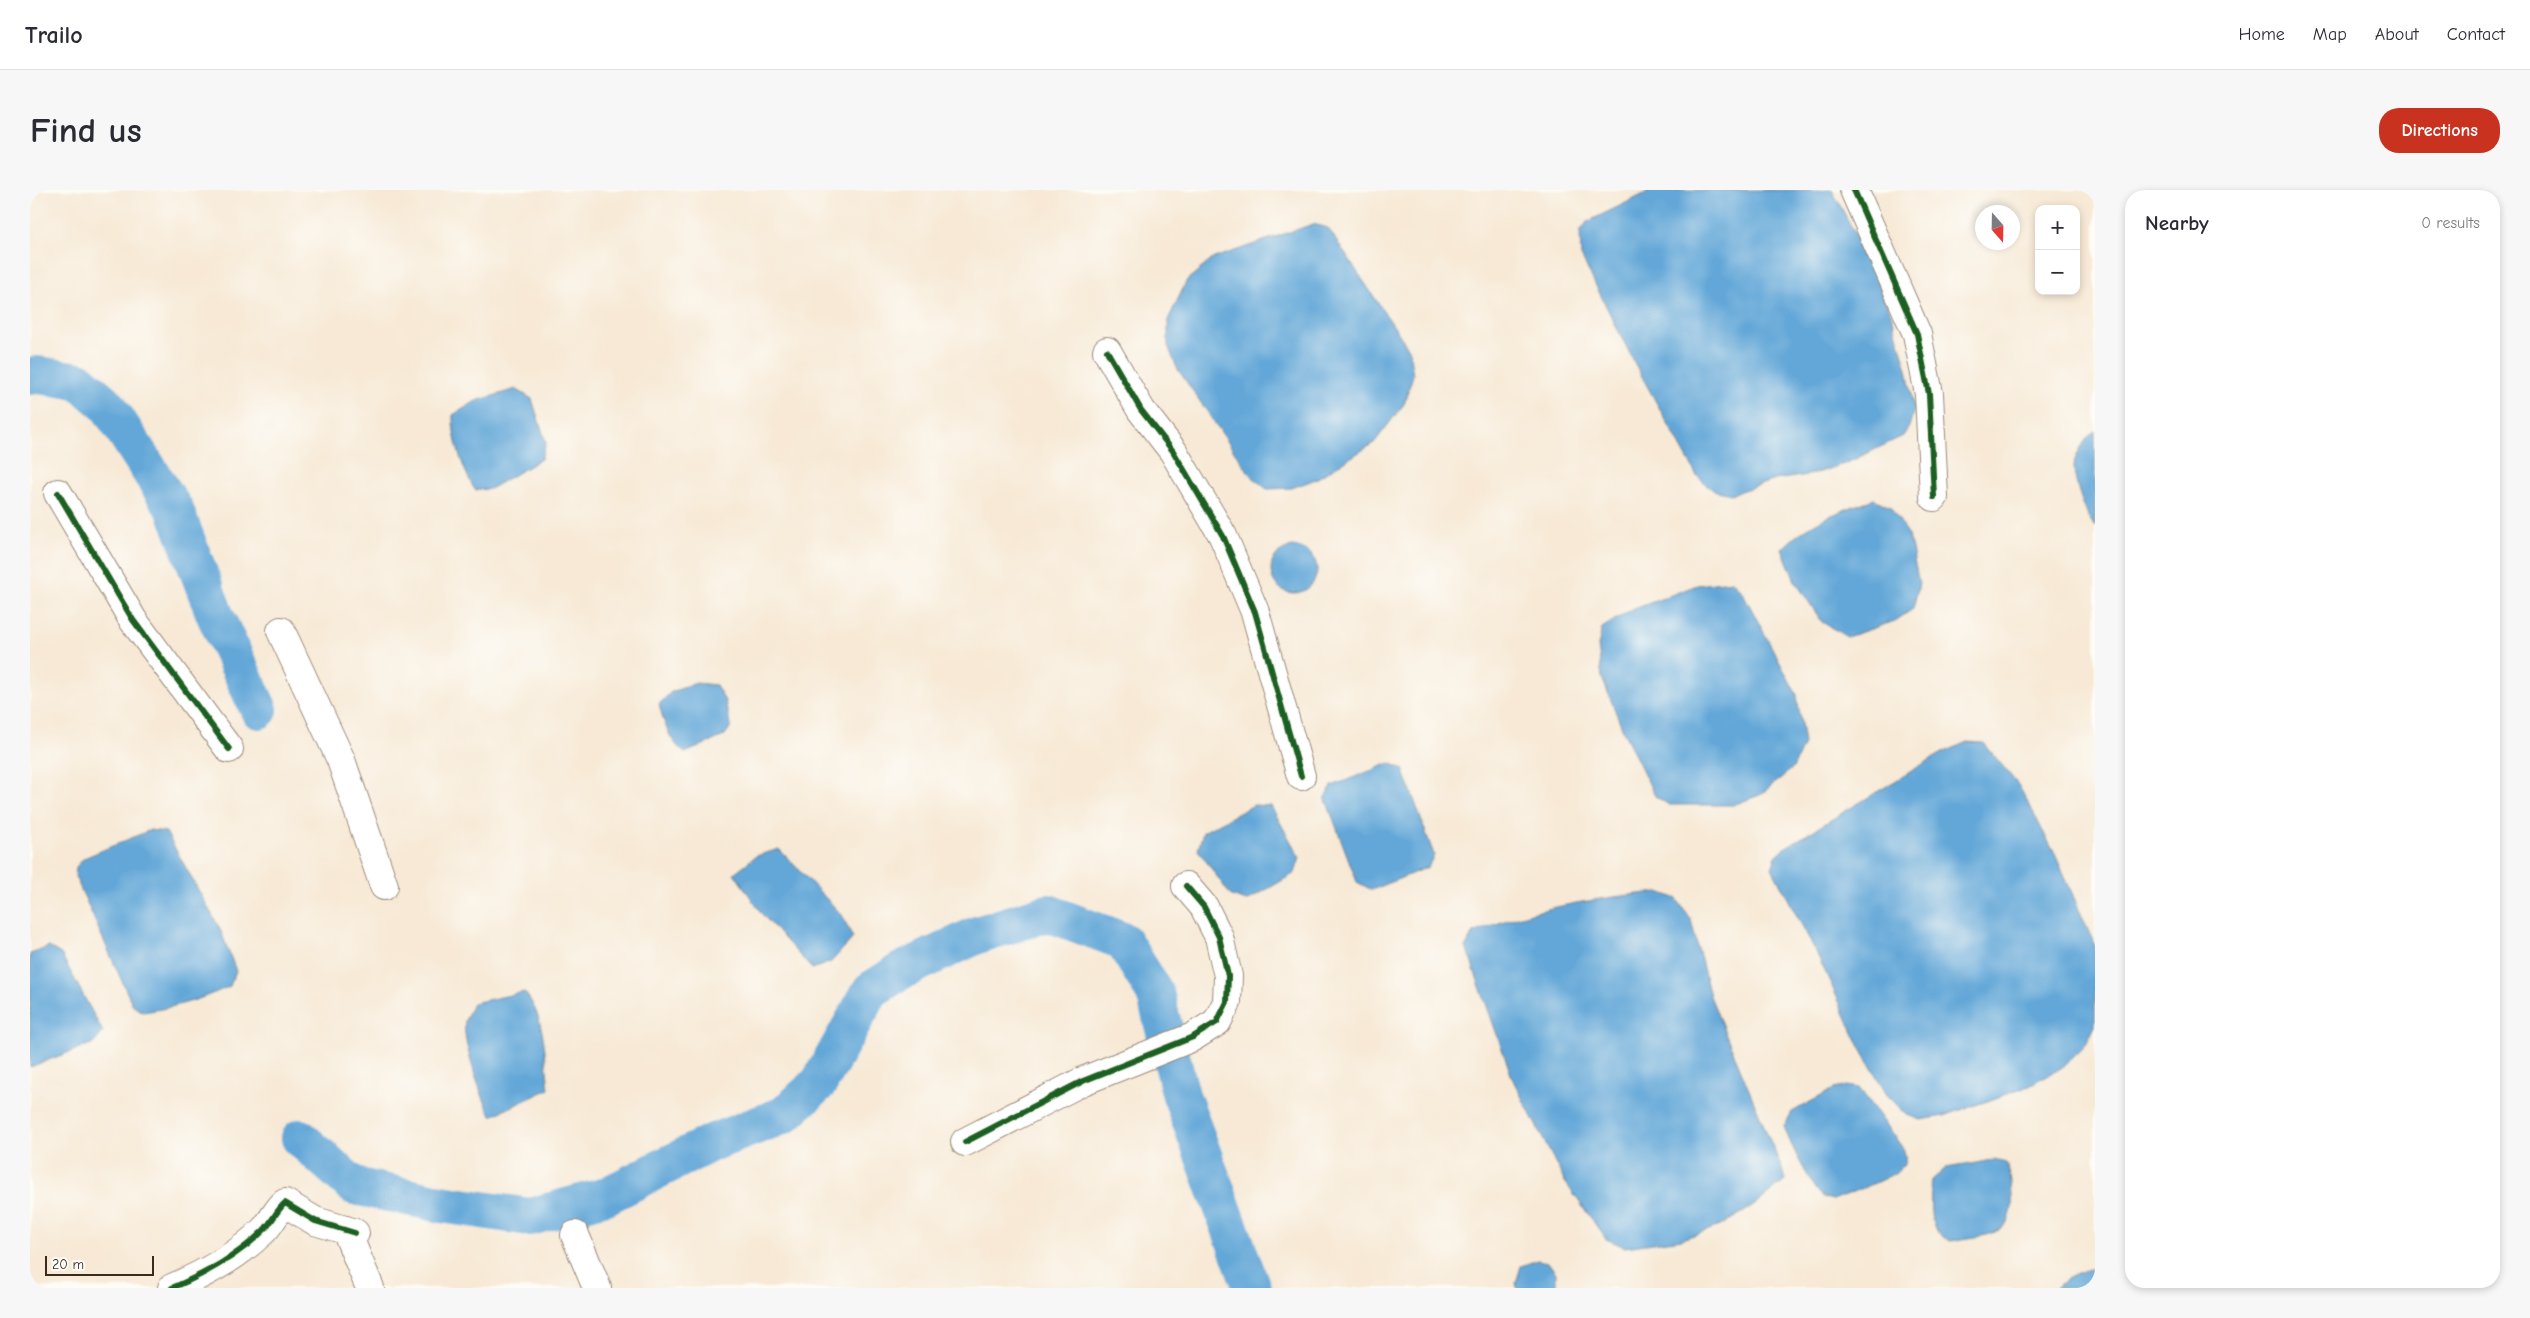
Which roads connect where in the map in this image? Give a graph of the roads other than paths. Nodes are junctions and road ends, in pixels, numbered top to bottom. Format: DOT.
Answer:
graph roads {
  1 [pos="1854,190"];
  2 [pos="1106,352"];
  3 [pos="58,493"];
  4 [pos="1934,497"];
  5 [pos="281,631"];
  6 [pos="229,749"];
  7 [pos="1301,776"];
  8 [pos="384,886"];
  9 [pos="1186,886"];
  10 [pos="965,1142"];
  11 [pos="575,1235"];
  12 [pos="172,1288"];
  13 [pos="370,1288"];
  14 [pos="597,1288"];
  1 -- 4 [label="street"];
  2 -- 7 [label="street"];
  3 -- 6 [label="street"];
  5 -- 8 [label="street"];
  9 -- 10 [label="street"];
  11 -- 14 [label="street"];
  12 -- 13 [label="street"];
}
